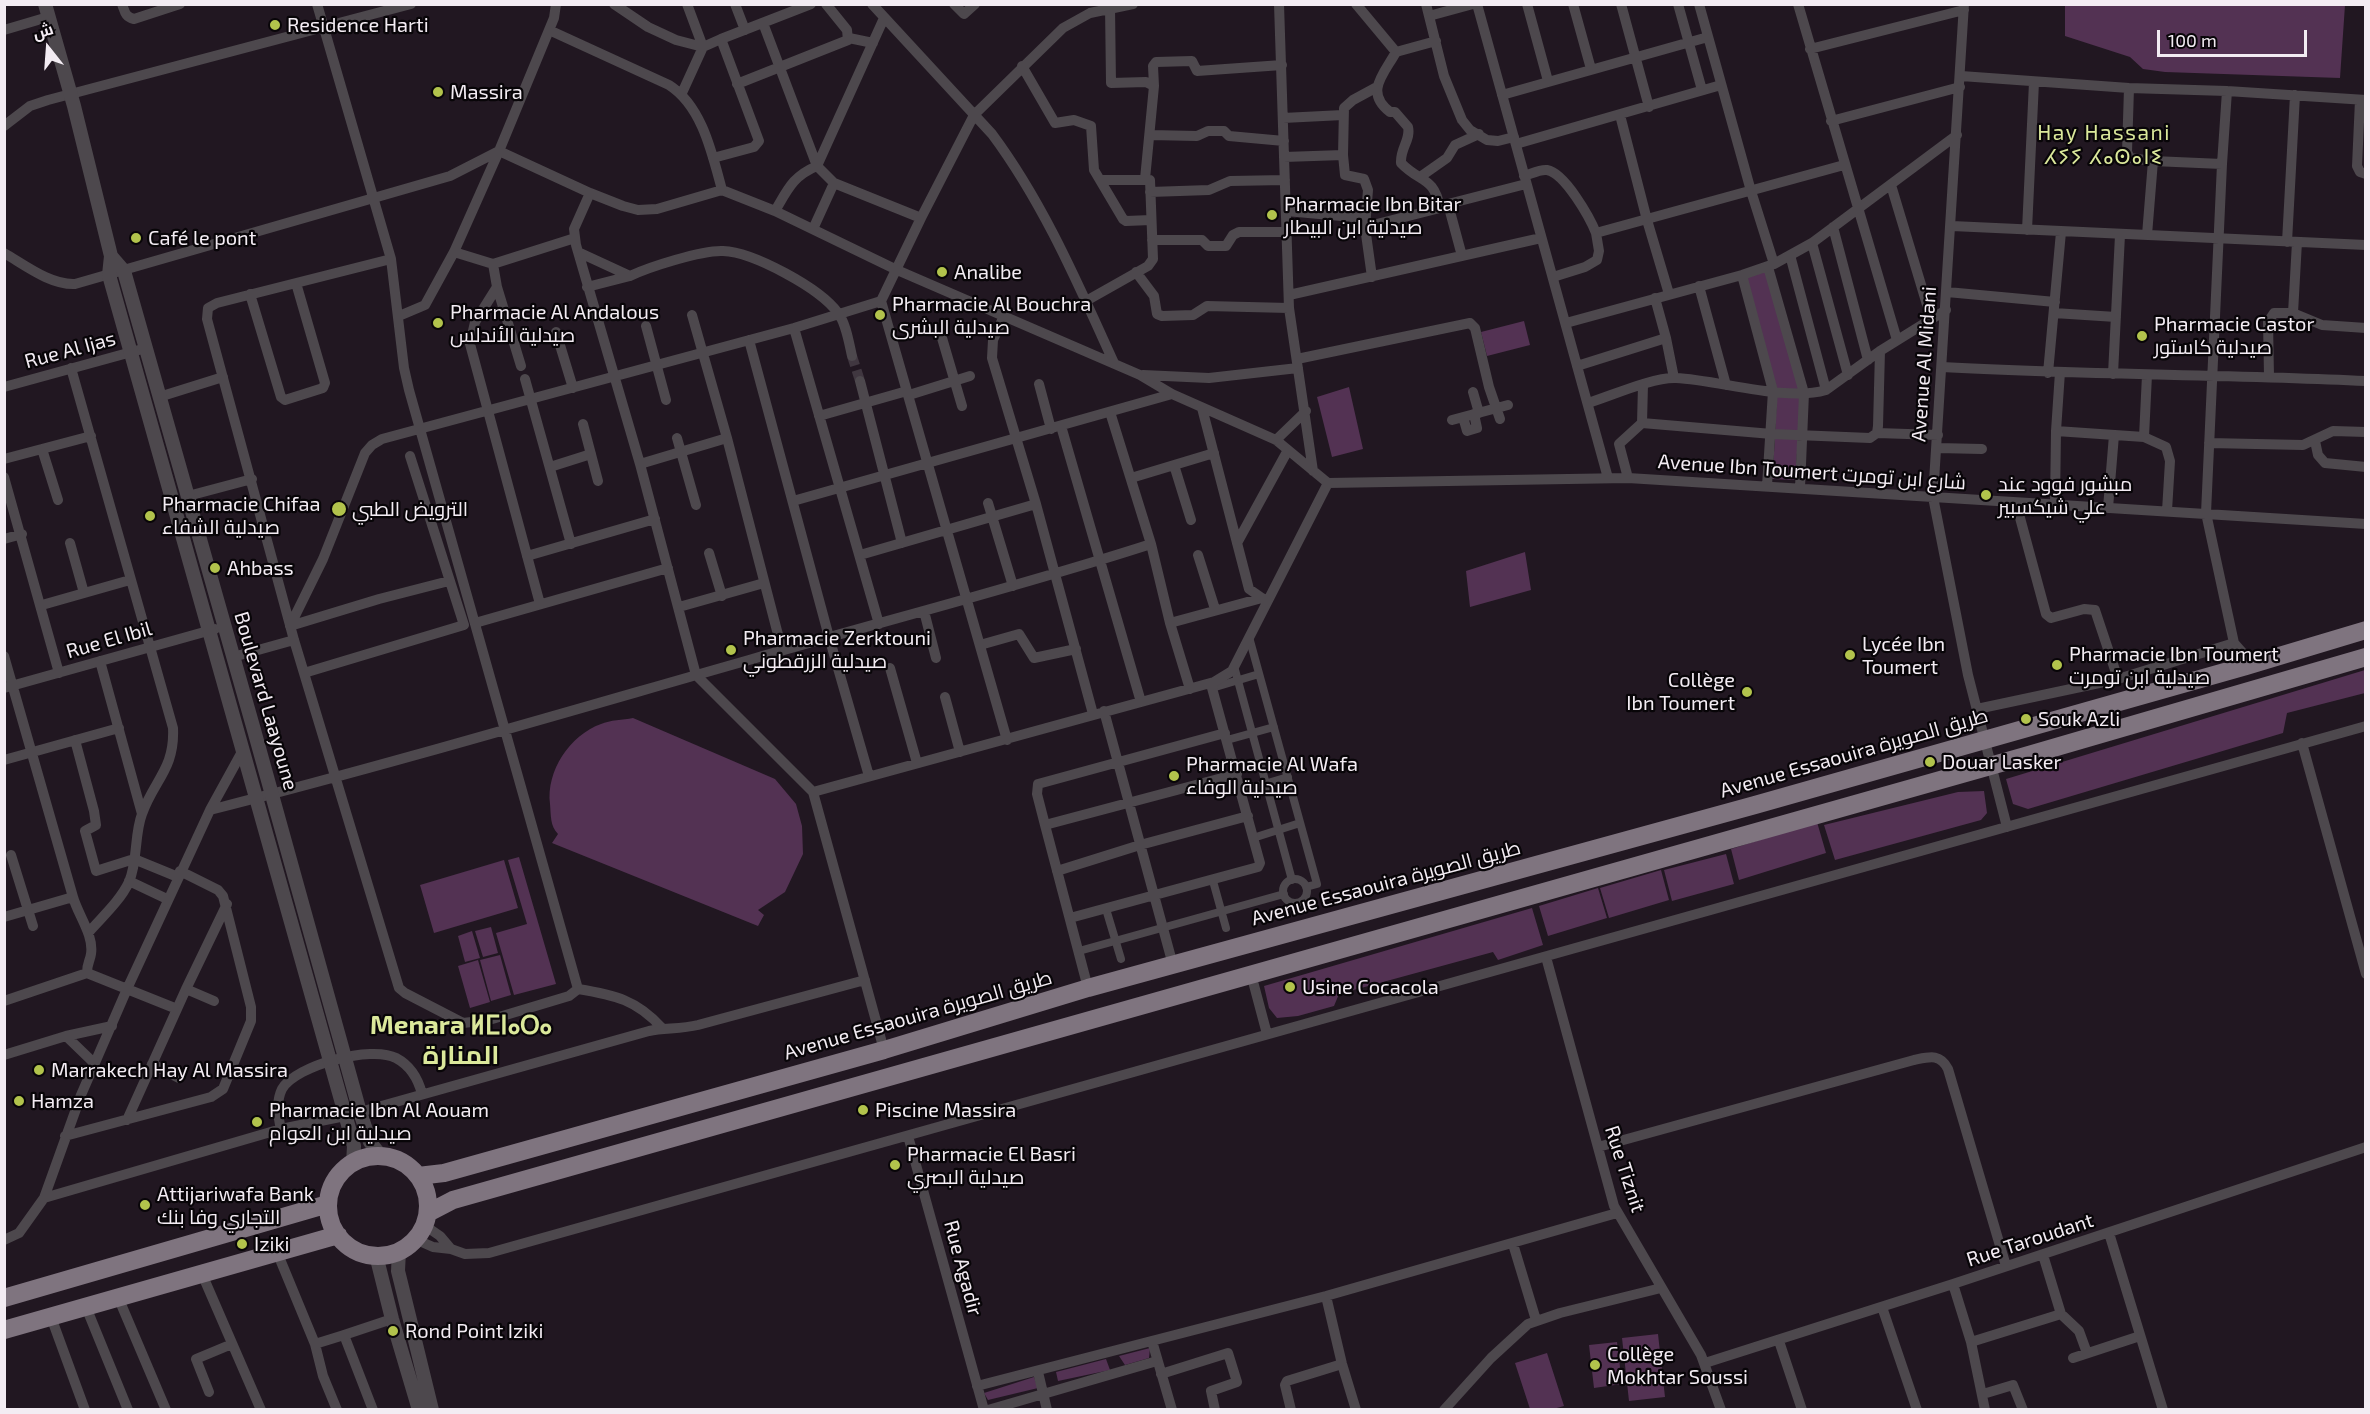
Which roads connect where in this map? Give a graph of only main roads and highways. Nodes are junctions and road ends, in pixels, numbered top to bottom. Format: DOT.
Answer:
graph roads {
  1 [pos="2366,630"];
  2 [pos="2366,657"];
  3 [pos="418,1176"];
  4 [pos="328,1204"];
  5 [pos="422,1226"];
  6 [pos="338,1235"];
  7 [pos="4,1298"];
  8 [pos="4,1330"];
  1 -- 3 [label="main road, Avenue Essaouira طريق الصويرة"];
  2 -- 5 [label="main road"];
  3 -- 4 [label="main road"];
  3 -- 5 [label="main road"];
  4 -- 6 [label="main road"];
  4 -- 7 [label="main road"];
  5 -- 6 [label="main road"];
  6 -- 8 [label="main road"];
}
